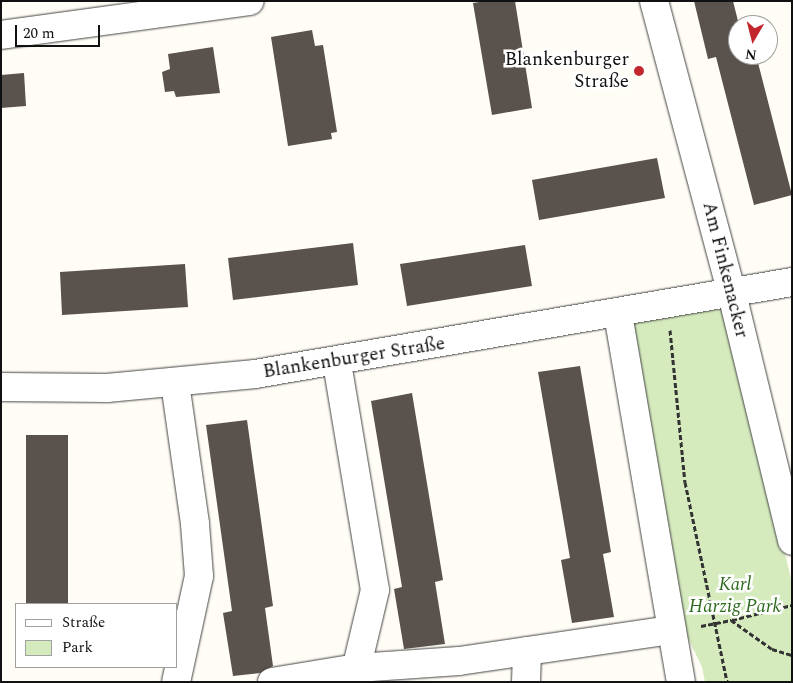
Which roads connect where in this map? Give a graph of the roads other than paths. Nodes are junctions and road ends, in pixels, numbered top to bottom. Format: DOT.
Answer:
graph roads {
  1 [pos="250,1"];
  2 [pos="654,1"];
  3 [pos="205,5"];
  4 [pos="1,35"];
  5 [pos="792,282"];
  6 [pos="732,294"];
  7 [pos="618,314"];
  8 [pos="337,363"];
  9 [pos="175,383"];
  10 [pos="2,388"];
  11 [pos="1,407"];
  12 [pos="792,540"];
  13 [pos="672,630"];
  14 [pos="527,651"];
  15 [pos="355,675"];
  16 [pos="176,682"];
  17 [pos="272,682"];
  18 [pos="526,682"];
  19 [pos="681,682"];
  1 -- 3 [label="street"];
  2 -- 6 [label="street, Am Finkenacker"];
  3 -- 4 [label="street"];
  5 -- 6 [label="street, Blankenburger Straße"];
  6 -- 7 [label="street, Blankenburger Straße"];
  6 -- 12 [label="street, Am Finkenacker"];
  7 -- 8 [label="street, Blankenburger Straße"];
  7 -- 13 [label="street"];
  8 -- 9 [label="street, Blankenburger Straße"];
  8 -- 15 [label="street"];
  9 -- 10 [label="street, Blankenburger Straße"];
  9 -- 16 [label="street"];
  10 -- 11 [label="street"];
  13 -- 14 [label="street"];
  13 -- 19 [label="street"];
  14 -- 15 [label="street"];
  14 -- 18 [label="street"];
  15 -- 17 [label="street"];
}
